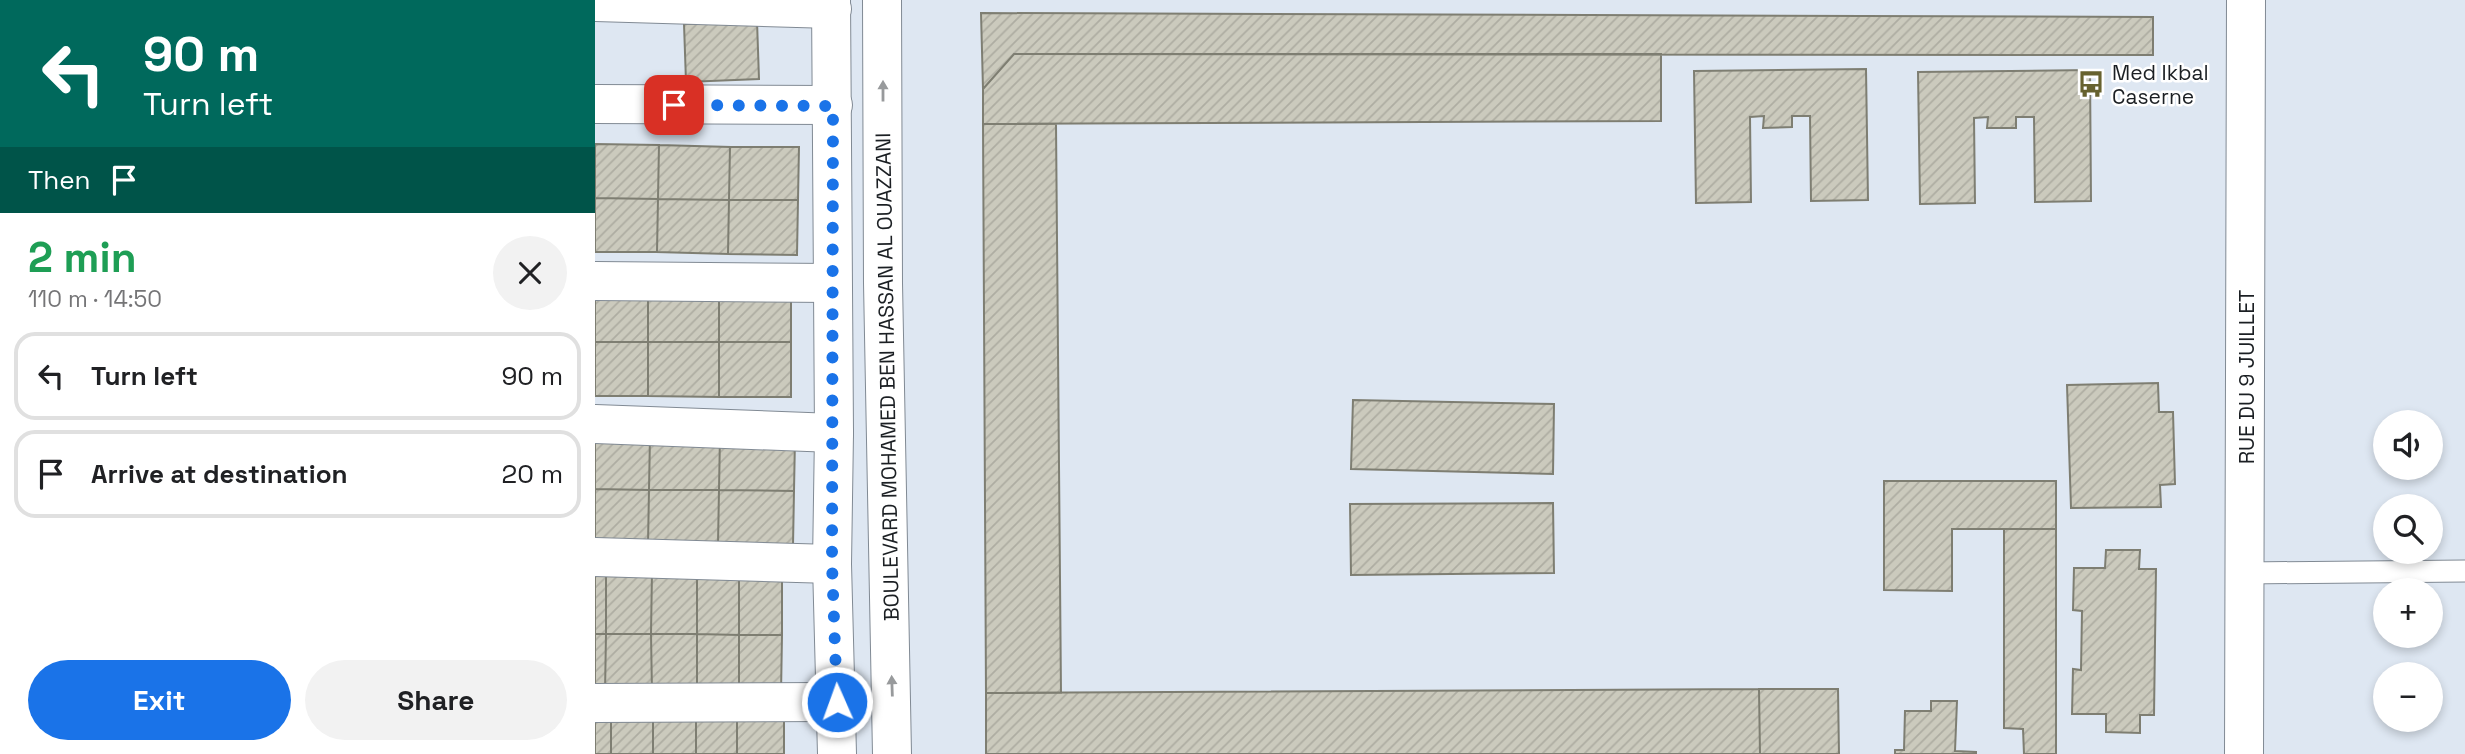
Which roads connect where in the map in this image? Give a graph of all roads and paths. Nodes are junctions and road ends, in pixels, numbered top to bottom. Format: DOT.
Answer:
graph roads {
  1 [pos="882,0"];
  2 [pos="2246,0"];
  3 [pos="595,2"];
  4 [pos="831,4"];
  5 [pos="595,104"];
  6 [pos="833,106"];
  7 [pos="595,281"];
  8 [pos="832,283"];
  9 [pos="595,424"];
  10 [pos="834,433"];
  11 [pos="595,557"];
  12 [pos="832,564"];
  13 [pos="2465,571"];
  14 [pos="2246,573"];
  15 [pos="837,702"];
  16 [pos="595,703"];
  17 [pos="837,754"];
  18 [pos="892,754"];
  19 [pos="2244,754"];
  18 -- 1 [label="street, BOULEVARD MOHAMED BEN HASSAN AL OUAZZANI, one-way"];
  2 -- 14 [label="street, RUE DU 9 JUILLET"];
  3 -- 4 [label="street"];
  4 -- 6 [label="street"];
  5 -- 6 [label="street"];
  6 -- 8 [label="street"];
  7 -- 8 [label="street"];
  8 -- 10 [label="street"];
  9 -- 10 [label="street"];
  10 -- 12 [label="street"];
  11 -- 12 [label="street"];
  12 -- 15 [label="street"];
  13 -- 14 [label="lane"];
  14 -- 19 [label="street, RUE DU 9 JUILLET"];
  15 -- 16 [label="street"];
  15 -- 17 [label="street"];
}
